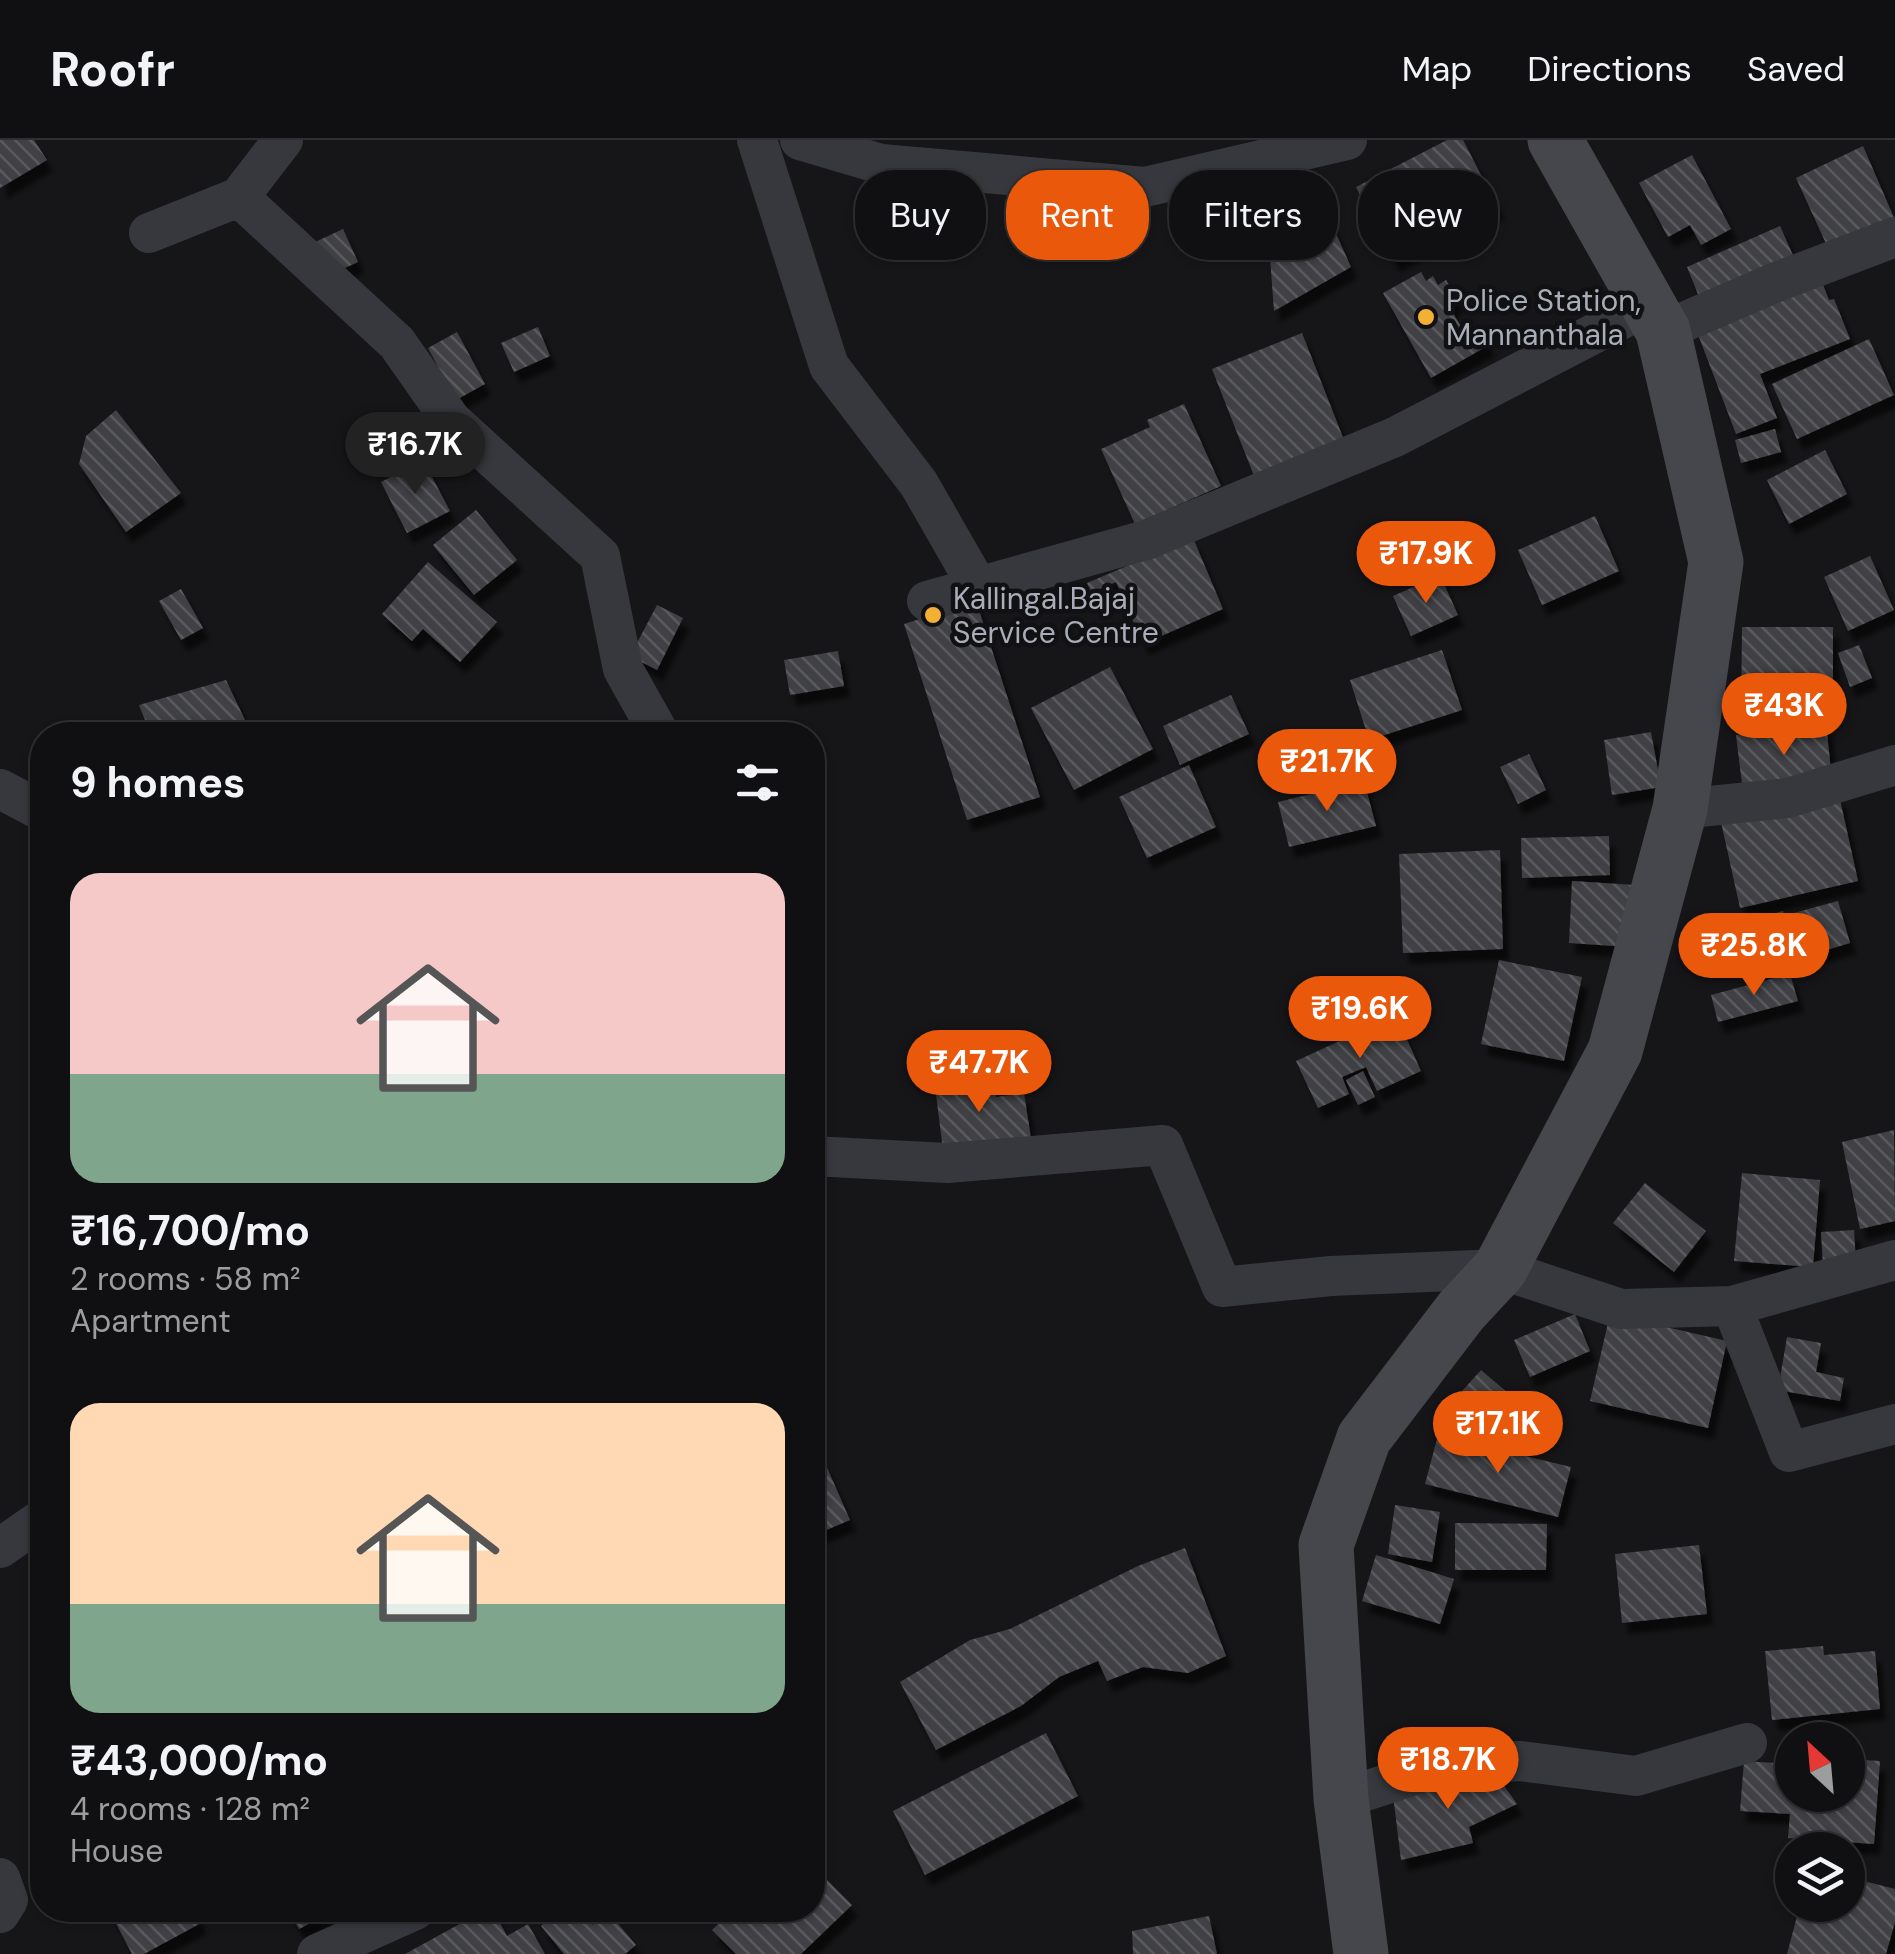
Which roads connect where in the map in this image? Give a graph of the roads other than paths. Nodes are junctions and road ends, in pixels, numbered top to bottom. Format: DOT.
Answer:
graph roads {
  1 [pos="283,140"];
  2 [pos="757,140"];
  3 [pos="800,140"];
  4 [pos="1555,140"];
  5 [pos="1341,141"];
  6 [pos="239,197"];
  7 [pos="150,233"];
  8 [pos="1895,237"];
  9 [pos="1656,318"];
  10 [pos="978,587"];
  11 [pos="927,601"];
  12 [pos="653,722"];
  13 [pos="1895,766"];
  14 [pos="0,789"];
  15 [pos="30,805"];
  16 [pos="1680,809"];
  17 [pos="825,1157"];
  18 [pos="1895,1260"];
  19 [pos="1500,1269"];
  20 [pos="1732,1306"];
  21 [pos="1895,1424"];
  22 [pos="30,1527"];
  23 [pos="0,1548"];
  24 [pos="1747,1743"];
  25 [pos="1341,1799"];
  26 [pos="0,1878"];
  27 [pos="0,1912"];
  28 [pos="388,1922"];
  29 [pos="317,1954"];
  30 [pos="1361,1954"];
  1 -- 6 [label="street"];
  2 -- 10 [label="street"];
  3 -- 5 [label="street"];
  4 -- 9 [label="main road"];
  6 -- 7 [label="street"];
  6 -- 12 [label="street"];
  8 -- 9 [label="street"];
  9 -- 10 [label="street"];
  9 -- 16 [label="main road"];
  10 -- 11 [label="street"];
  13 -- 16 [label="street"];
  14 -- 15 [label="street"];
  16 -- 19 [label="main road"];
  17 -- 19 [label="street"];
  18 -- 20 [label="street"];
  19 -- 20 [label="street"];
  19 -- 25 [label="main road"];
  20 -- 21 [label="street"];
  22 -- 23 [label="street"];
  24 -- 25 [label="street"];
  25 -- 30 [label="main road"];
  26 -- 27 [label="street"];
  28 -- 29 [label="street"];
}
